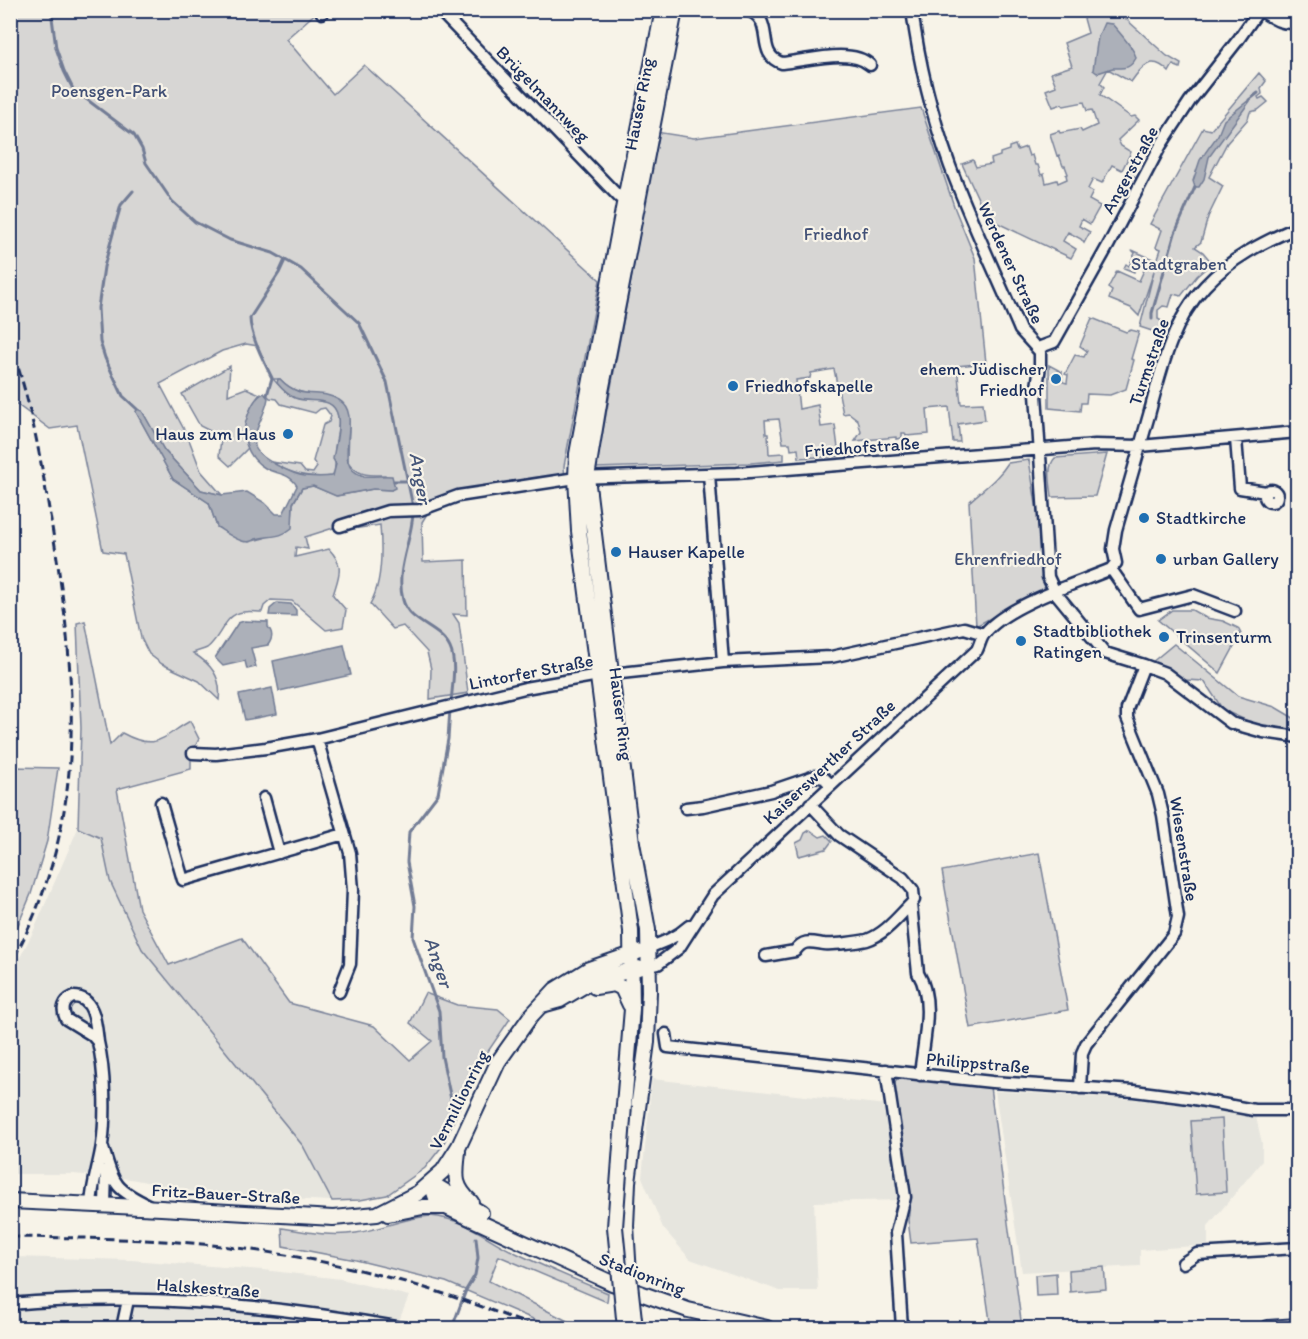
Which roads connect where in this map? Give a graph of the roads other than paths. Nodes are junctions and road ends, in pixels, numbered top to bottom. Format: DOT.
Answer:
graph roads {
  1 [pos="439,10"];
  2 [pos="663,10"];
  3 [pos="675,10"];
  4 [pos="745,10"];
  5 [pos="1259,10"];
  6 [pos="915,15"];
  7 [pos="1298,20"];
  8 [pos="870,65"];
  9 [pos="632,202"];
  10 [pos="1298,227"];
  11 [pos="1038,348"];
  12 [pos="1298,432"];
  13 [pos="1236,439"];
  14 [pos="1140,446"];
  15 [pos="1040,450"];
  16 [pos="709,474"];
  17 [pos="581,477"];
  18 [pos="1266,492"];
  19 [pos="340,526"];
  20 [pos="1113,566"];
  21 [pos="1055,592"];
  22 [pos="1235,611"];
  23 [pos="984,634"];
  24 [pos="723,662"];
  25 [pos="1144,665"];
  26 [pos="604,674"];
  27 [pos="1298,737"];
  28 [pos="317,739"];
  29 [pos="193,753"];
  30 [pos="831,785"];
  31 [pos="264,798"];
  32 [pos="161,803"];
  33 [pos="810,804"];
  34 [pos="686,808"];
  35 [pos="344,834"];
  36 [pos="279,853"];
  37 [pos="911,904"];
  38 [pos="698,917"];
  39 [pos="648,948"];
  40 [pos="631,954"];
  41 [pos="766,957"];
  42 [pos="649,966"];
  43 [pos="632,969"];
  44 [pos="576,991"];
  45 [pos="339,992"];
  46 [pos="542,1005"];
  47 [pos="632,1009"];
  48 [pos="666,1034"];
  49 [pos="98,1042"];
  50 [pos="886,1070"];
  51 [pos="920,1075"];
  52 [pos="1080,1088"];
  53 [pos="1298,1110"];
  54 [pos="102,1145"];
  55 [pos="459,1146"];
  56 [pos="106,1162"];
  57 [pos="431,1183"];
  58 [pos="10,1201"];
  59 [pos="91,1205"];
  60 [pos="105,1205"];
  61 [pos="153,1207"];
  62 [pos="446,1207"];
  63 [pos="377,1214"];
  64 [pos="489,1217"];
  65 [pos="511,1236"];
  66 [pos="1298,1248"];
  67 [pos="1183,1263"];
  68 [pos="128,1300"];
  69 [pos="10,1304"];
  70 [pos="1298,1326"];
  71 [pos="122,1329"];
  72 [pos="402,1329"];
  73 [pos="625,1329"];
  74 [pos="636,1329"];
  75 [pos="767,1329"];
  76 [pos="902,1329"];
  77 [pos="1268,1329"];
  1 -- 9 [label="street, Brügelmannweg"];
  2 -- 9 [label="main road, Hauser Ring"];
  3 -- 9 [label="main road, Hauser Ring"];
  4 -- 8 [label="street"];
  5 -- 7 [label="street"];
  5 -- 11 [label="street, Angerstraße"];
  6 -- 11 [label="street, Werdener Straße"];
  9 -- 17 [label="main road, Hauser Ring"];
  10 -- 14 [label="street, Turmstraße"];
  11 -- 15 [label="street, Werdener Straße"];
  12 -- 13 [label="street, Friedhofstraße"];
  13 -- 14 [label="street, Friedhofstraße"];
  13 -- 18 [label="street"];
  14 -- 15 [label="street, Friedhofstraße"];
  14 -- 20 [label="street, Turmstraße"];
  15 -- 16 [label="street, Friedhofstraße"];
  15 -- 21 [label="street, Werdener Straße"];
  16 -- 17 [label="street, Friedhofstraße"];
  16 -- 24 [label="street"];
  17 -- 19 [label="street, Friedhofstraße"];
  17 -- 26 [label="main road, Hauser Ring"];
  20 -- 21 [label="street"];
  20 -- 22 [label="street"];
  21 -- 23 [label="street, Kaiserswerther Straße"];
  21 -- 25 [label="street"];
  23 -- 24 [label="street, Lintorfer Straße"];
  23 -- 30 [label="street, Kaiserswerther Straße"];
  24 -- 26 [label="street, Lintorfer Straße"];
  25 -- 27 [label="street"];
  25 -- 52 [label="street, Wiesenstraße"];
  26 -- 28 [label="street, Lintorfer Straße"];
  26 -- 39 [label="main road, Hauser Ring"];
  26 -- 40 [label="main road, Hauser Ring"];
  28 -- 29 [label="street, Lintorfer Straße"];
  28 -- 35 [label="street"];
  30 -- 33 [label="street, Kaiserswerther Straße"];
  30 -- 34 [label="street"];
  31 -- 36 [label="street"];
  32 -- 36 [label="street"];
  33 -- 37 [label="street"];
  33 -- 38 [label="street, Kaiserswerther Straße"];
  35 -- 36 [label="street"];
  35 -- 45 [label="street"];
  37 -- 41 [label="street"];
  37 -- 51 [label="street"];
  38 -- 39 [label="street, Kaiserswerther Straße"];
  38 -- 42 [label="street, Kaiserswerther Straße"];
  39 -- 40 [label="main road, Vermillionring"];
  39 -- 42 [label="main road"];
  40 -- 43 [label="main road"];
  40 -- 46 [label="main road, Vermillionring"];
  42 -- 43 [label="main road, Vermillionring"];
  42 -- 74 [label="main road, bridge"];
  43 -- 44 [label="main road, Vermillionring"];
  43 -- 47 [label="main road"];
  44 -- 46 [label="main road, Vermillionring"];
  44 -- 47 [label="main road, Vermillionring"];
  46 -- 55 [label="main road, Vermillionring"];
  47 -- 73 [label="main road, bridge"];
  48 -- 50 [label="street, Philippstraße"];
  49 -- 54 [label="street"];
  50 -- 51 [label="street, Philippstraße"];
  50 -- 76 [label="street"];
  51 -- 52 [label="street, Philippstraße"];
  52 -- 53 [label="street, Philippstraße"];
  54 -- 56 [label="street"];
  54 -- 59 [label="street"];
  55 -- 57 [label="main road, Vermillionring"];
  55 -- 64 [label="main road"];
  56 -- 60 [label="street"];
  56 -- 61 [label="street"];
  57 -- 62 [label="main road"];
  57 -- 63 [label="main road, Fritz-Bauer-Straße"];
  57 -- 64 [label="main road, Stadionring"];
  58 -- 59 [label="main road, Fritz-Bauer-Straße"];
  59 -- 60 [label="main road, Fritz-Bauer-Straße"];
  60 -- 61 [label="main road, Fritz-Bauer-Straße"];
  61 -- 63 [label="main road, Fritz-Bauer-Straße"];
  62 -- 63 [label="main road"];
  62 -- 65 [label="main road, Stadionring"];
  64 -- 65 [label="main road, Stadionring"];
  65 -- 75 [label="main road, Stadionring"];
  66 -- 67 [label="street"];
  68 -- 69 [label="street, Halskestraße"];
  68 -- 71 [label="street"];
  68 -- 72 [label="street, Halskestraße"];
  70 -- 77 [label="main road"];
}
